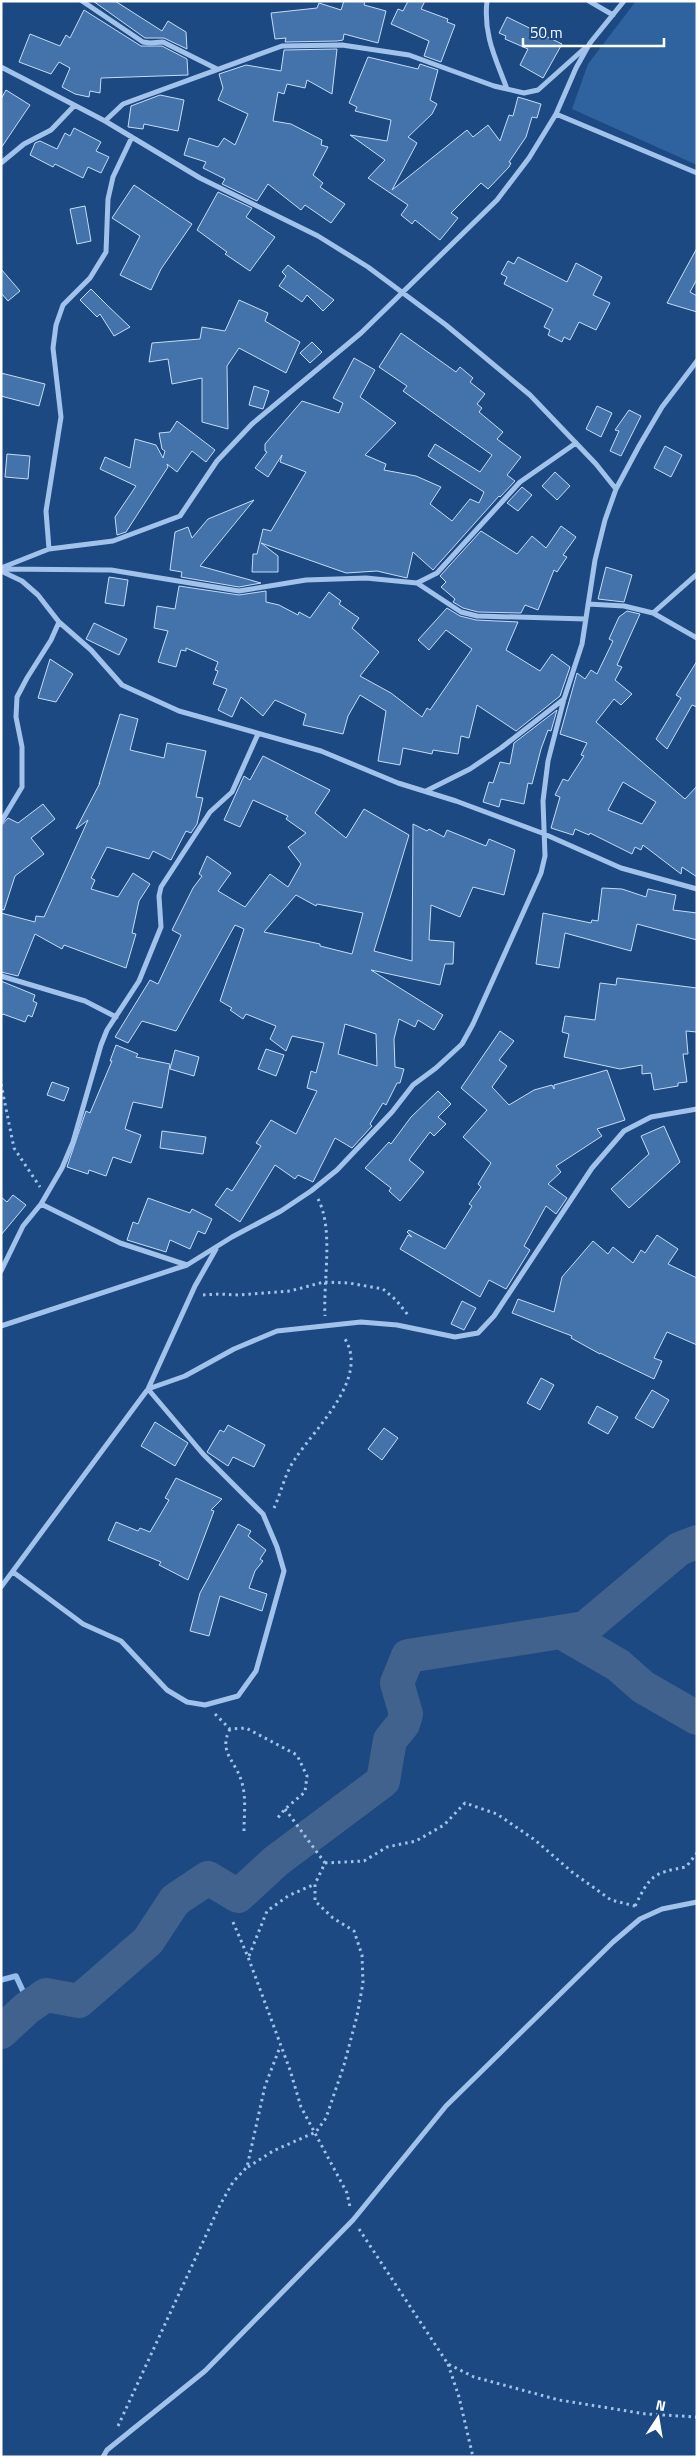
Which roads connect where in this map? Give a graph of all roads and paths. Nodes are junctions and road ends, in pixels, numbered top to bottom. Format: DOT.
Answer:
graph roads {
  1 [pos="82,1"];
  2 [pos="487,1"];
  3 [pos="589,1"];
  4 [pos="624,1"];
  5 [pos="613,15"];
  6 [pos="590,43"];
  7 [pos="1,66"];
  8 [pos="217,69"];
  9 [pos="507,89"];
  10 [pos="74,106"];
  11 [pos="556,114"];
  12 [pos="105,121"];
  13 [pos="132,137"];
  14 [pos="1,163"];
  15 [pos="697,173"];
  16 [pos="402,291"];
  17 [pos="697,361"];
  18 [pos="576,443"];
  19 [pos="616,489"];
  20 [pos="49,549"];
  21 [pos="1,569"];
  22 [pos="697,574"];
  23 [pos="417,583"];
  24 [pos="588,604"];
  25 [pos="653,613"];
  26 [pos="586,618"];
  27 [pos="59,622"];
  28 [pos="697,638"];
  29 [pos="564,700"];
  30 [pos="258,734"];
  31 [pos="426,790"];
  32 [pos="1,822"];
  33 [pos="542,833"];
  34 [pos="697,889"];
  35 [pos="1,976"];
  36 [pos="116,1017"];
  37 [pos="1,1084"];
  38 [pos="697,1109"];
  39 [pos="313,1190"];
  40 [pos="47,1194"];
  41 [pos="41,1204"];
  42 [pos="216,1249"];
  43 [pos="187,1265"];
  44 [pos="1,1271"];
  45 [pos="324,1282"];
  46 [pos="188,1301"];
  47 [pos="335,1325"];
  48 [pos="1,1326"];
  49 [pos="329,1326"];
  50 [pos="419,1330"];
  51 [pos="148,1389"];
  52 [pos="267,1523"];
  53 [pos="13,1572"];
  54 [pos="1,1587"];
  55 [pos="205,1705"];
  56 [pos="230,1729"];
  57 [pos="285,1809"];
  58 [pos="276,1820"];
  59 [pos="244,1830"];
  60 [pos="697,1853"];
  61 [pos="325,1864"];
  62 [pos="315,1884"];
  63 [pos="697,1902"];
  64 [pos="635,1906"];
  65 [pos="640,1918"];
  66 [pos="233,1922"];
  67 [pos="248,1957"];
  68 [pos="280,2047"];
  69 [pos="316,2132"];
  70 [pos="248,2167"];
  71 [pos="353,2220"];
  72 [pos="448,2364"];
  73 [pos="697,2417"];
  74 [pos="107,2450"];
  75 [pos="103,2457"];
  76 [pos="473,2457"];
  1 -- 8 [label="street"];
  2 -- 9 [label="street"];
  3 -- 5 [label="street"];
  4 -- 5 [label="street"];
  5 -- 6 [label="street"];
  6 -- 9 [label="street"];
  6 -- 11 [label="street"];
  7 -- 10 [label="street"];
  8 -- 9 [label="street"];
  8 -- 12 [label="street"];
  10 -- 12 [label="street"];
  10 -- 14 [label="street"];
  11 -- 15 [label="street"];
  11 -- 16 [label="street"];
  12 -- 13 [label="street"];
  13 -- 16 [label="street"];
  13 -- 20 [label="street"];
  16 -- 18 [label="street"];
  16 -- 20 [label="street"];
  17 -- 19 [label="street"];
  18 -- 19 [label="street"];
  18 -- 23 [label="street"];
  19 -- 24 [label="street"];
  20 -- 21 [label="street"];
  21 -- 23 [label="street"];
  21 -- 27 [label="street"];
  22 -- 25 [label="street"];
  23 -- 26 [label="street"];
  24 -- 25 [label="street"];
  24 -- 26 [label="street"];
  25 -- 28 [label="street"];
  26 -- 29 [label="street"];
  27 -- 30 [label="street"];
  27 -- 32 [label="street"];
  29 -- 31 [label="street"];
  29 -- 33 [label="street"];
  30 -- 31 [label="street"];
  30 -- 36 [label="street"];
  31 -- 33 [label="street"];
  33 -- 34 [label="street"];
  33 -- 39 [label="street"];
  35 -- 36 [label="street"];
  36 -- 40 [label="street"];
  37 -- 40 [label="path"];
  38 -- 50 [label="street"];
  39 -- 42 [label="street"];
  39 -- 45 [label="path"];
  40 -- 41 [label="street"];
  41 -- 43 [label="street"];
  41 -- 44 [label="street"];
  42 -- 43 [label="street"];
  42 -- 46 [label="street"];
  43 -- 48 [label="street"];
  45 -- 46 [label="path"];
  45 -- 49 [label="path"];
  45 -- 50 [label="path"];
  46 -- 51 [label="street"];
  47 -- 49 [label="street"];
  47 -- 50 [label="street"];
  47 -- 52 [label="path"];
  49 -- 51 [label="street"];
  51 -- 52 [label="street"];
  51 -- 53 [label="street"];
  52 -- 55 [label="street"];
  53 -- 54 [label="street"];
  53 -- 55 [label="street"];
  55 -- 56 [label="path"];
  56 -- 57 [label="path"];
  56 -- 59 [label="path"];
  57 -- 58 [label="path"];
  57 -- 61 [label="path"];
  60 -- 64 [label="path"];
  61 -- 62 [label="path"];
  61 -- 64 [label="path"];
  62 -- 67 [label="path"];
  62 -- 69 [label="path"];
  63 -- 65 [label="street"];
  64 -- 65 [label="path"];
  65 -- 71 [label="street"];
  66 -- 67 [label="path"];
  67 -- 68 [label="path"];
  68 -- 69 [label="path"];
  68 -- 70 [label="path"];
  69 -- 70 [label="path"];
  69 -- 71 [label="path"];
  70 -- 74 [label="path"];
  71 -- 72 [label="path"];
  71 -- 74 [label="street"];
  72 -- 73 [label="path"];
  72 -- 76 [label="path"];
  74 -- 75 [label="street"];
}
